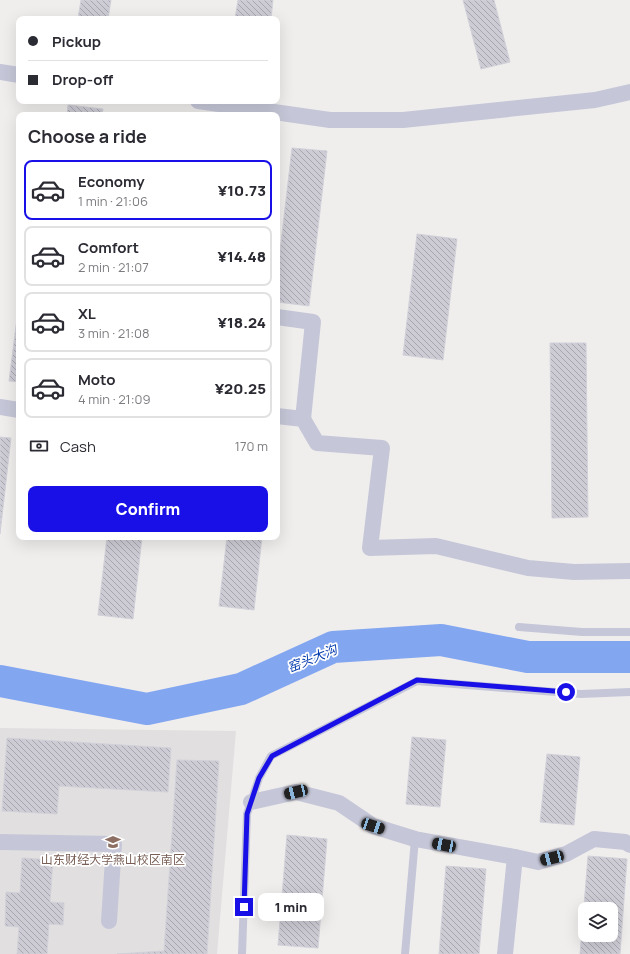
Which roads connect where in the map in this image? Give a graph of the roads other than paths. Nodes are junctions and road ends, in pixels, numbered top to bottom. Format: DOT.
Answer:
graph roads {
  1 [pos="0,72"];
  2 [pos="16,75"];
  3 [pos="630,92"];
  4 [pos="219,104"];
  5 [pos="274,112"];
  6 [pos="280,113"];
  7 [pos="280,317"];
  8 [pos="0,407"];
  9 [pos="16,410"];
  10 [pos="280,416"];
  11 [pos="303,419"];
  12 [pos="630,571"];
  13 [pos="519,627"];
  14 [pos="630,632"];
  15 [pos="630,692"];
  16 [pos="251,802"];
  17 [pos="415,839"];
  18 [pos="0,842"];
  19 [pos="630,845"];
  20 [pos="515,857"];
  21 [pos="109,921"];
  22 [pos="242,954"];
  23 [pos="405,954"];
  24 [pos="505,954"];
  1 -- 2 [label="street"];
  3 -- 6 [label="street"];
  4 -- 5 [label="street"];
  7 -- 11 [label="street"];
  8 -- 9 [label="street"];
  10 -- 11 [label="street"];
  11 -- 12 [label="street"];
  13 -- 14 [label="lane"];
  15 -- 16 [label="lane"];
  16 -- 17 [label="street"];
  16 -- 22 [label="lane"];
  17 -- 20 [label="street"];
  17 -- 23 [label="lane"];
  18 -- 21 [label="street"];
  19 -- 20 [label="street"];
  20 -- 24 [label="street"];
}
